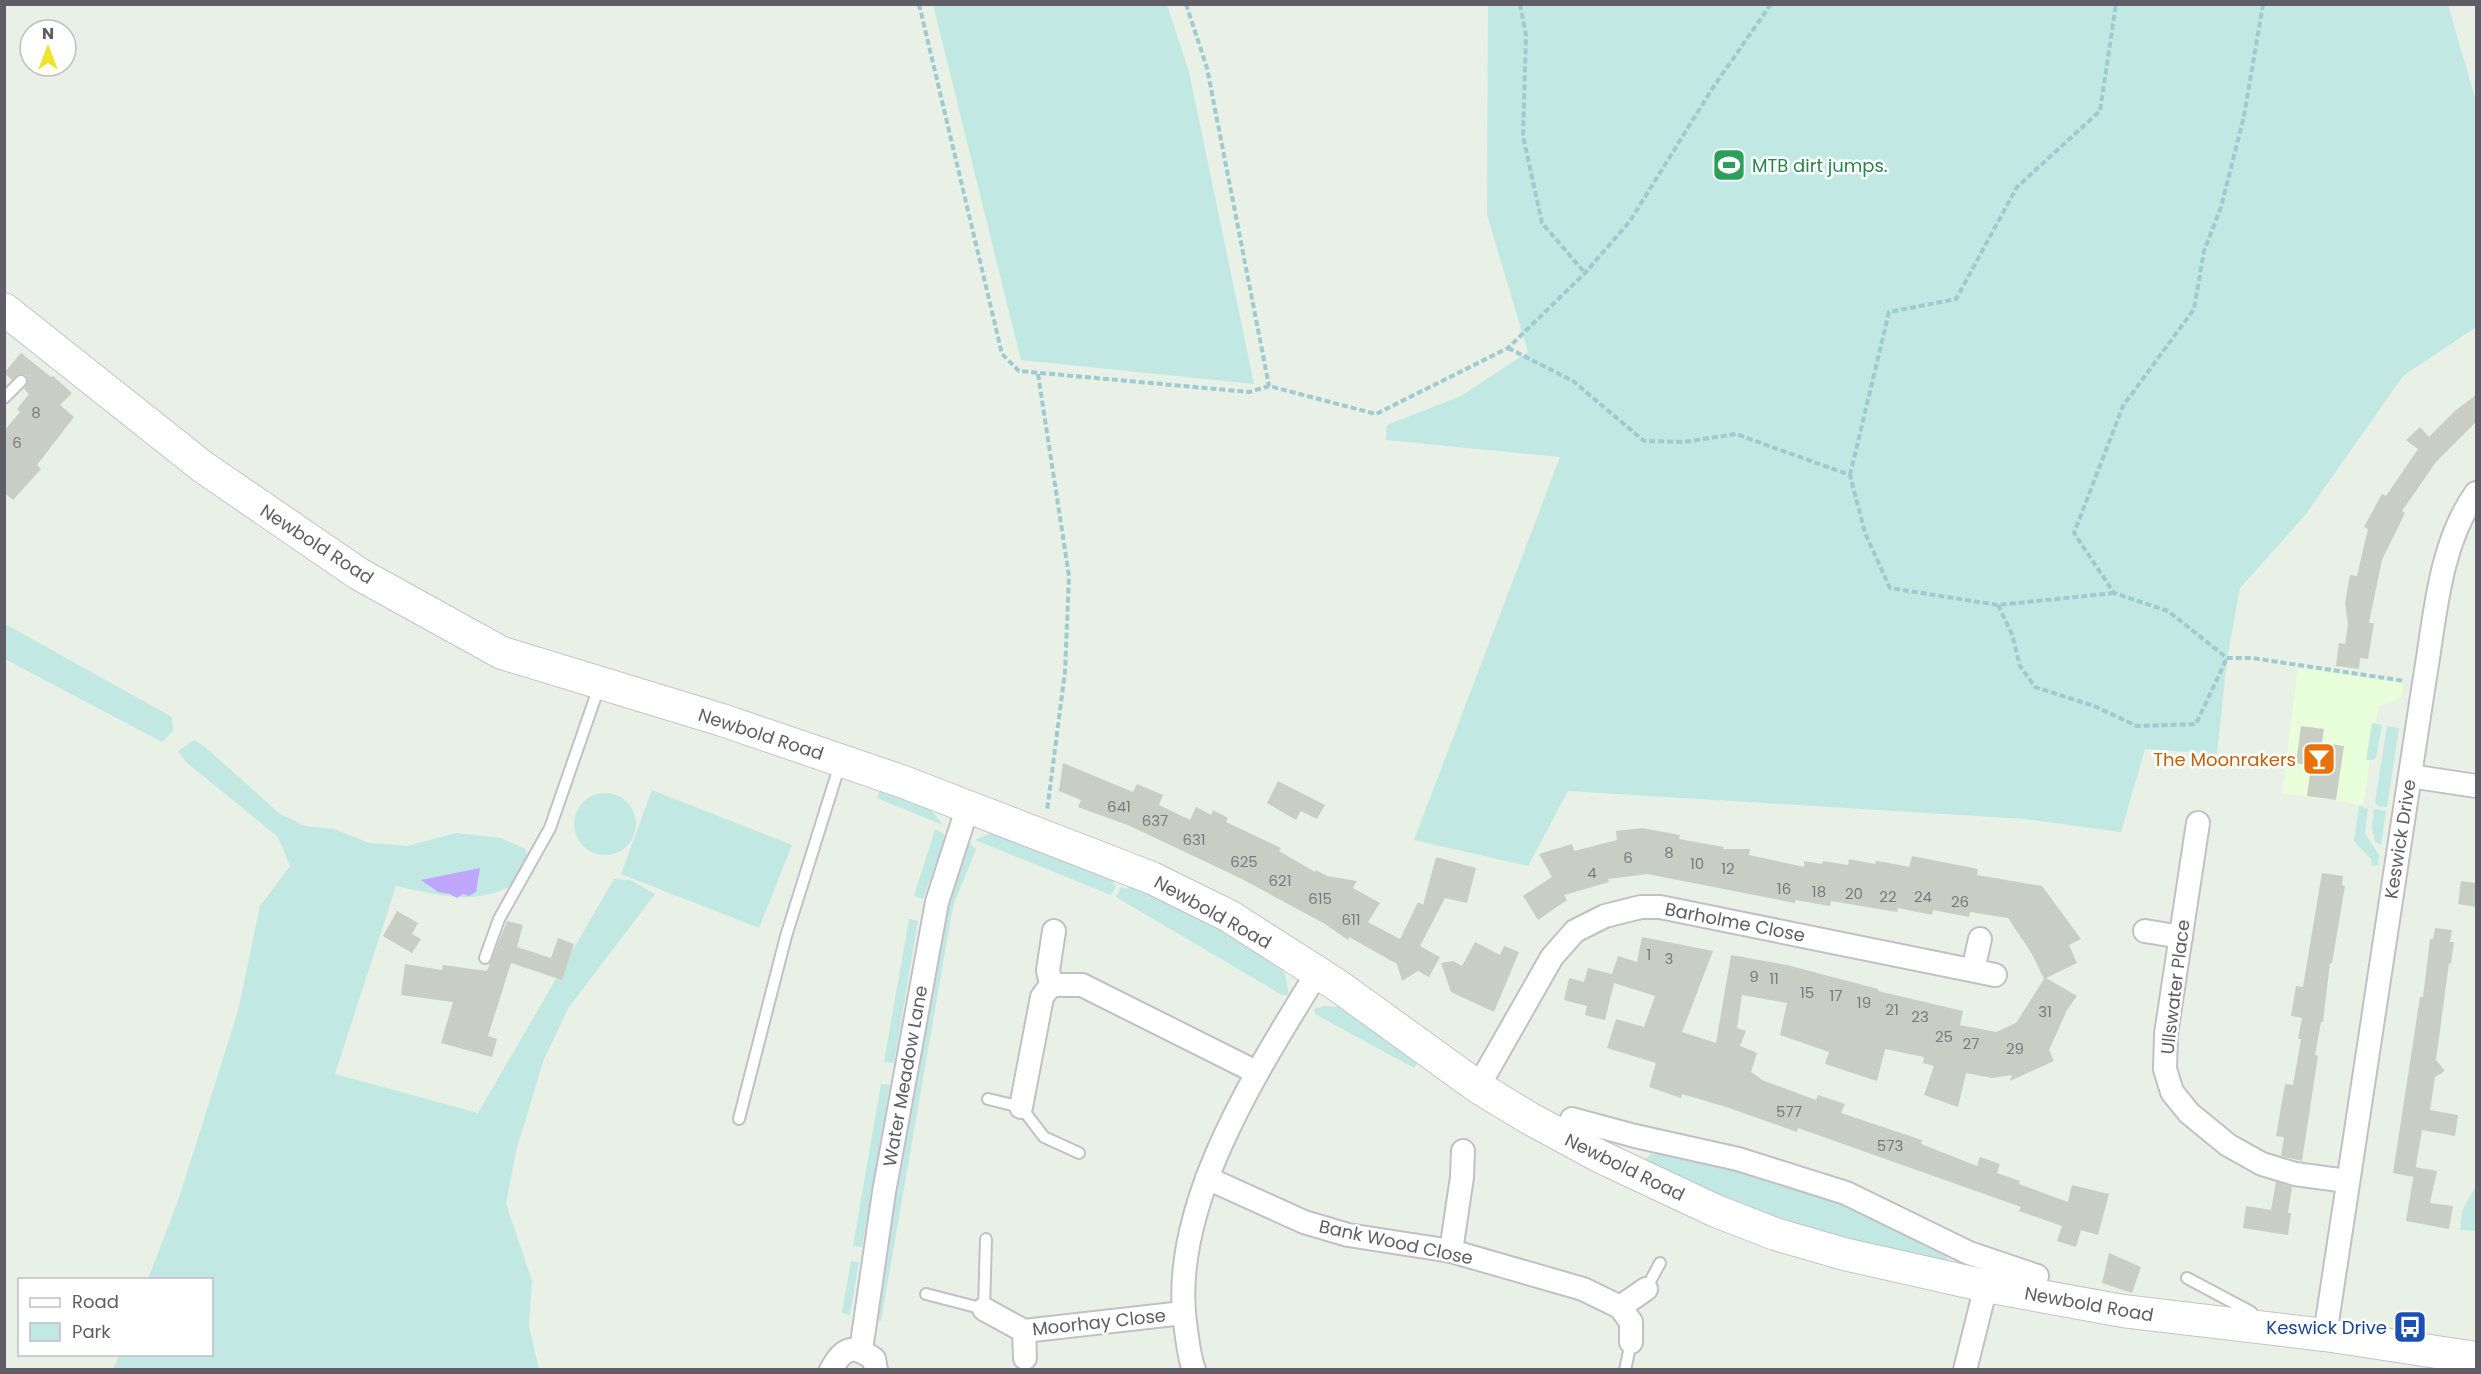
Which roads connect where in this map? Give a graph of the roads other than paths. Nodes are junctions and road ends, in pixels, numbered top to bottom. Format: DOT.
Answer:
graph roads {
  1 [pos="4,309"];
  2 [pos="21,381"];
  3 [pos="4,398"];
  4 [pos="2476,493"];
  5 [pos="600,684"];
  6 [pos="841,760"];
  7 [pos="2410,776"];
  8 [pos="2476,786"];
  9 [pos="968,806"];
  10 [pos="2198,823"];
  11 [pos="1054,931"];
  12 [pos="2145,931"];
  13 [pos="2181,937"];
  14 [pos="1980,939"];
  15 [pos="485,958"];
  16 [pos="1973,970"];
  17 [pos="1317,973"];
  18 [pos="1995,975"];
  19 [pos="1051,985"];
  20 [pos="1256,1072"];
  21 [pos="1478,1087"];
  22 [pos="988,1099"];
  23 [pos="1021,1107"];
  24 [pos="739,1119"];
  25 [pos="1572,1119"];
  26 [pos="1463,1151"];
  27 [pos="1630,1152"];
  28 [pos="1079,1153"];
  29 [pos="1207,1178"];
  30 [pos="2347,1181"];
  31 [pos="986,1239"];
  32 [pos="1451,1251"];
  33 [pos="1660,1263"];
  34 [pos="1969,1270"];
  35 [pos="2037,1276"];
  36 [pos="2187,1278"];
  37 [pos="1646,1288"];
  38 [pos="927,1294"];
  39 [pos="1620,1307"];
  40 [pos="984,1309"];
  41 [pos="1183,1313"];
  42 [pos="2265,1329"];
  43 [pos="1024,1331"];
  44 [pos="2325,1335"];
  45 [pos="1631,1342"];
  46 [pos="861,1350"];
  47 [pos="1025,1358"];
  48 [pos="2476,1358"];
  49 [pos="831,1370"];
  50 [pos="876,1370"];
  51 [pos="1194,1370"];
  52 [pos="1624,1370"];
  53 [pos="1965,1370"];
  1 -- 5 [label="main road, Newbold Road"];
  2 -- 3 [label="lane"];
  4 -- 7 [label="street, Keswick Drive"];
  5 -- 6 [label="main road, Newbold Road"];
  5 -- 15 [label="lane"];
  6 -- 9 [label="main road, Newbold Road"];
  6 -- 24 [label="lane"];
  7 -- 8 [label="street"];
  7 -- 30 [label="street, Keswick Drive"];
  9 -- 17 [label="main road, Newbold Road"];
  9 -- 46 [label="street, Water Meadow Lane"];
  10 -- 13 [label="street, Ullswater Place"];
  11 -- 19 [label="street"];
  12 -- 13 [label="street"];
  13 -- 30 [label="street, Ullswater Place"];
  14 -- 16 [label="street"];
  16 -- 18 [label="street, Barholme Close"];
  16 -- 21 [label="street, Barholme Close"];
  17 -- 20 [label="street"];
  17 -- 21 [label="main road, Newbold Road"];
  19 -- 20 [label="street"];
  19 -- 23 [label="street"];
  20 -- 29 [label="street"];
  21 -- 27 [label="main road, Newbold Road"];
  22 -- 23 [label="lane"];
  23 -- 28 [label="lane"];
  25 -- 27 [label="street, Newbold Road"];
  26 -- 32 [label="street"];
  27 -- 34 [label="main road, Newbold Road"];
  27 -- 34 [label="street, Newbold Road"];
  29 -- 32 [label="street, Bank Wood Close"];
  29 -- 41 [label="street"];
  30 -- 44 [label="street, Keswick Drive"];
  31 -- 40 [label="lane"];
  32 -- 39 [label="street, Bank Wood Close"];
  33 -- 37 [label="lane"];
  34 -- 35 [label="street, Newbold Road"];
  34 -- 42 [label="main road, Newbold Road"];
  34 -- 53 [label="street"];
  36 -- 42 [label="lane"];
  37 -- 39 [label="street"];
  38 -- 40 [label="lane"];
  39 -- 45 [label="street"];
  40 -- 43 [label="street, Moorhay Close"];
  41 -- 43 [label="street, Moorhay Close"];
  41 -- 51 [label="street"];
  42 -- 44 [label="main road, Newbold Road"];
  43 -- 47 [label="street"];
  44 -- 48 [label="main road, Newbold Road"];
  45 -- 52 [label="lane"];
  46 -- 49 [label="street"];
  46 -- 50 [label="street"];
}
